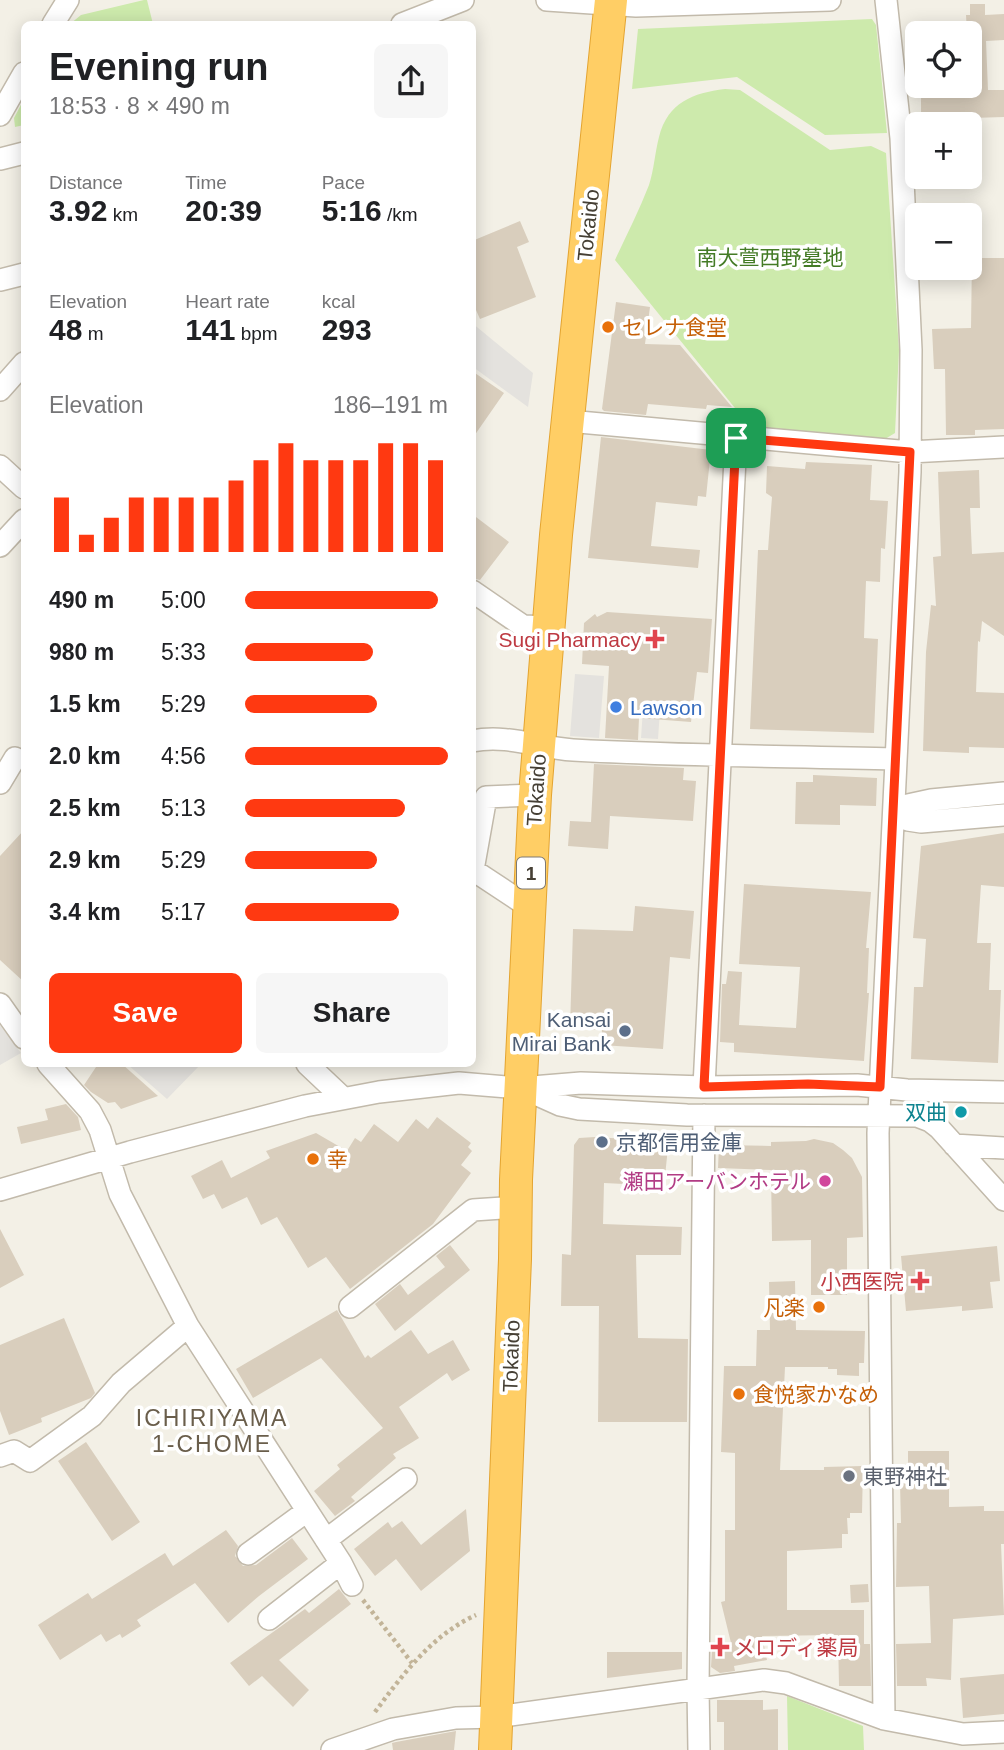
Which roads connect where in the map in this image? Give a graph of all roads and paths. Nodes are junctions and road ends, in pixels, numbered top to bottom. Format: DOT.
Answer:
graph roads {
  1 [pos="68,0"];
  2 [pos="463,0"];
  3 [pos="547,0"];
  4 [pos="830,0"];
  5 [pos="886,0"];
  6 [pos="611,2"];
  7 [pos="55,21"];
  8 [pos="410,21"];
  9 [pos="21,78"];
  10 [pos="0,115"];
  11 [pos="21,154"];
  12 [pos="0,159"];
  13 [pos="21,275"];
  14 [pos="0,280"];
  15 [pos="21,366"];
  16 [pos="0,390"];
  17 [pos="568,421"];
  18 [pos="736,438"];
  19 [pos="1004,447"];
  20 [pos="910,452"];
  21 [pos="0,466"];
  22 [pos="21,485"];
  23 [pos="21,523"];
  24 [pos="0,546"];
  25 [pos="476,595"];
  26 [pos="550,627"];
  27 [pos="476,740"];
  28 [pos="540,744"];
  29 [pos="721,754"];
  30 [pos="15,758"];
  31 [pos="895,759"];
  32 [pos="0,783"];
  33 [pos="1004,793"];
  34 [pos="535,795"];
  35 [pos="894,808"];
  36 [pos="1004,816"];
  37 [pos="476,853"];
  38 [pos="476,872"];
  39 [pos="529,906"];
  40 [pos="0,1004"];
  41 [pos="21,1034"];
  42 [pos="51,1067"];
  43 [pos="310,1067"];
  44 [pos="704,1087"];
  45 [pos="880,1087"];
  46 [pos="520,1088"];
  47 [pos="1004,1092"];
  48 [pos="343,1098"];
  49 [pos="879,1114"];
  50 [pos="704,1115"];
  51 [pos="954,1145"];
  52 [pos="1004,1148"];
  53 [pos="109,1158"];
  54 [pos="0,1190"];
  55 [pos="1004,1200"];
  56 [pos="516,1207"];
  57 [pos="351,1307"];
  58 [pos="188,1326"];
  59 [pos="0,1457"];
  60 [pos="405,1479"];
  61 [pos="307,1511"];
  62 [pos="327,1540"];
  63 [pos="248,1554"];
  64 [pos="341,1563"];
  65 [pos="352,1585"];
  66 [pos="501,1604"];
  67 [pos="270,1619"];
  68 [pos="412,1663"];
  69 [pos="698,1688"];
  70 [pos="496,1717"];
  71 [pos="884,1719"];
  72 [pos="1004,1732"];
  73 [pos="347,1747"];
  74 [pos="495,1750"];
  75 [pos="699,1750"];
  1 -- 7 [label="street"];
  2 -- 8 [label="street"];
  3 -- 6 [label="street"];
  4 -- 6 [label="street"];
  5 -- 20 [label="street"];
  6 -- 17 [label="highway, Tokaido / 1"];
  9 -- 10 [label="street"];
  11 -- 12 [label="street"];
  13 -- 14 [label="street"];
  15 -- 16 [label="street"];
  17 -- 18 [label="street"];
  17 -- 26 [label="highway, Tokaido / 1"];
  18 -- 20 [label="street"];
  18 -- 29 [label="street"];
  19 -- 20 [label="street"];
  20 -- 31 [label="street"];
  21 -- 22 [label="street"];
  23 -- 24 [label="street"];
  25 -- 26 [label="street"];
  26 -- 28 [label="highway, Tokaido / 1"];
  27 -- 28 [label="street"];
  28 -- 29 [label="street"];
  28 -- 34 [label="highway, Tokaido / 1"];
  29 -- 31 [label="street"];
  29 -- 44 [label="street"];
  30 -- 32 [label="street"];
  31 -- 35 [label="street"];
  33 -- 35 [label="street"];
  34 -- 37 [label="street"];
  34 -- 39 [label="highway, Tokaido / 1"];
  35 -- 36 [label="street"];
  35 -- 45 [label="street"];
  38 -- 39 [label="street"];
  39 -- 46 [label="highway, Tokaido / 1"];
  40 -- 41 [label="street"];
  42 -- 53 [label="street"];
  43 -- 48 [label="street"];
  44 -- 45 [label="street"];
  44 -- 46 [label="street"];
  45 -- 47 [label="street"];
  45 -- 49 [label="street"];
  46 -- 48 [label="street"];
  46 -- 50 [label="street"];
  46 -- 56 [label="highway, Tokaido / 1"];
  48 -- 53 [label="street"];
  49 -- 50 [label="street"];
  49 -- 51 [label="street"];
  49 -- 71 [label="street"];
  50 -- 69 [label="street"];
  51 -- 52 [label="street"];
  51 -- 55 [label="street"];
  53 -- 54 [label="street"];
  53 -- 58 [label="street"];
  56 -- 57 [label="street"];
  56 -- 66 [label="highway, Tokaido / 1"];
  58 -- 59 [label="street"];
  58 -- 61 [label="street"];
  60 -- 62 [label="street"];
  61 -- 62 [label="street"];
  61 -- 63 [label="street"];
  62 -- 64 [label="street"];
  64 -- 65 [label="street"];
  64 -- 67 [label="street"];
  65 -- 68 [label="path"];
  66 -- 68 [label="path"];
  66 -- 70 [label="highway, Tokaido / 1"];
  68 -- 73 [label="path"];
  69 -- 70 [label="street"];
  69 -- 71 [label="street"];
  69 -- 75 [label="street"];
  70 -- 73 [label="street"];
  70 -- 74 [label="highway, Tokaido / 1"];
  71 -- 72 [label="street"];
}
